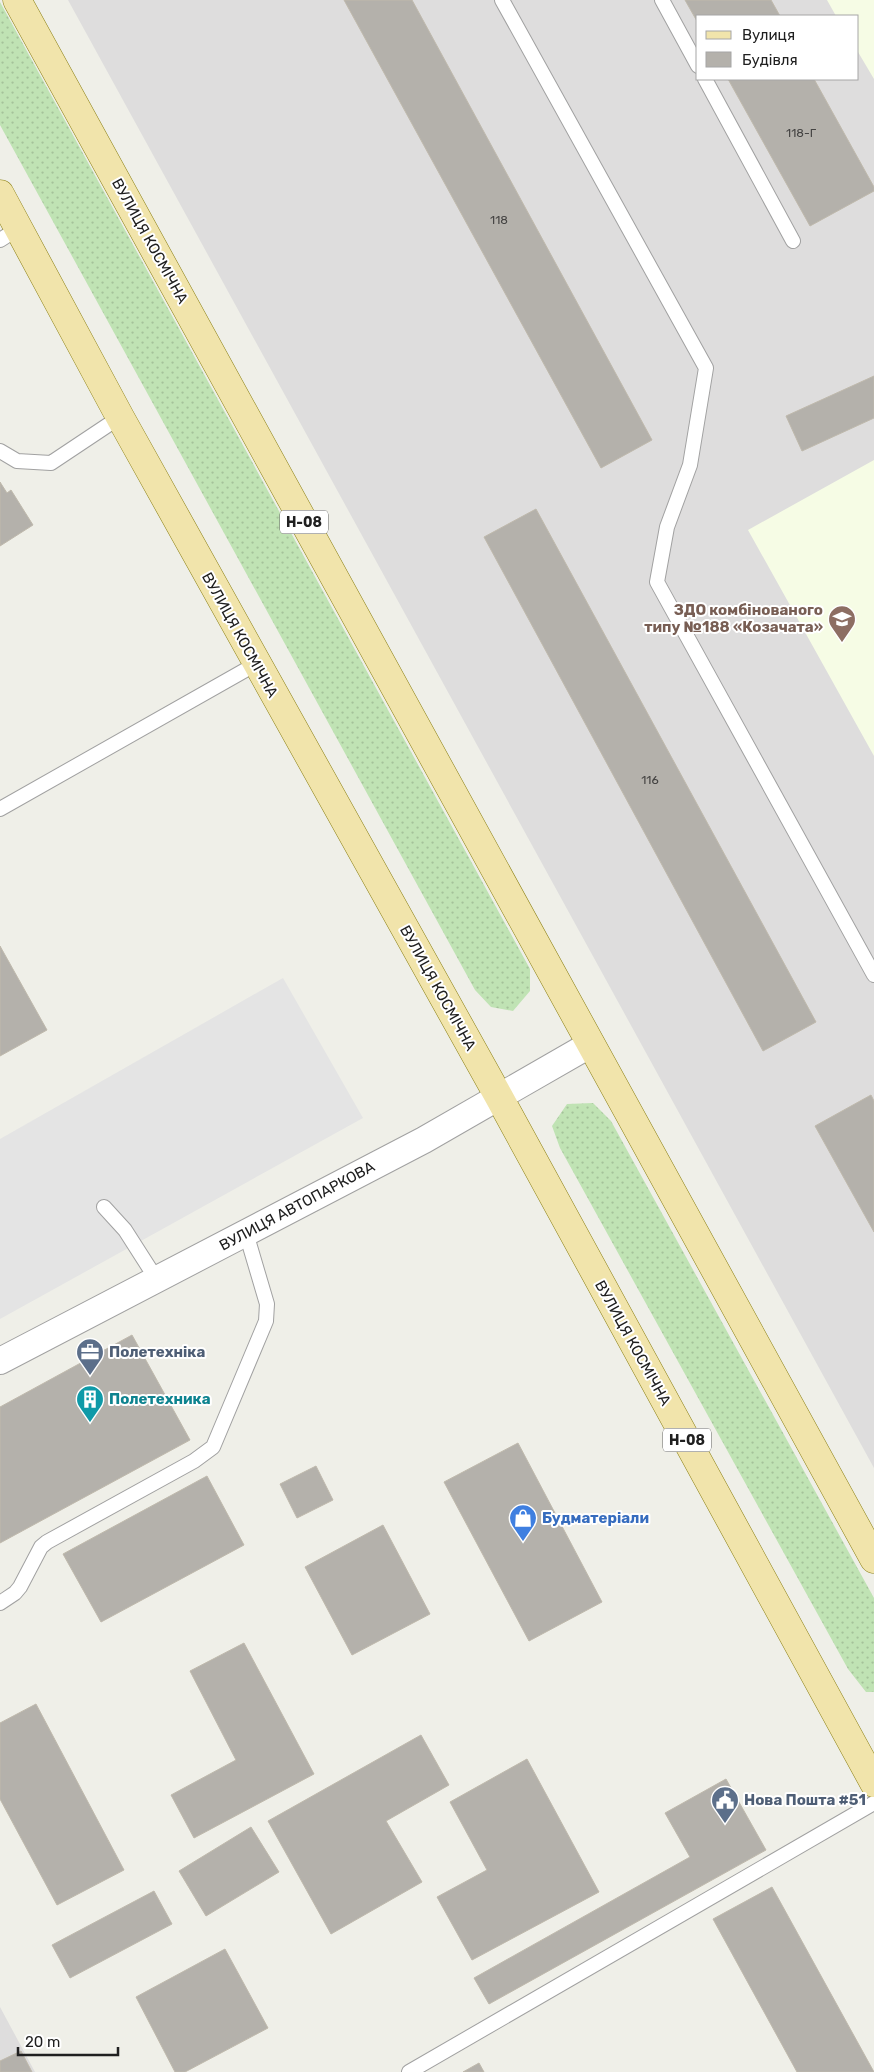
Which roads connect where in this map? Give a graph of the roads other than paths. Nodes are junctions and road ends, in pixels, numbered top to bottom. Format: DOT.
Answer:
graph roads {
  1 [pos="17,0"];
  2 [pos="502,0"];
  3 [pos="662,0"];
  4 [pos="696,62"];
  5 [pos="706,80"];
  6 [pos="0,194"];
  7 [pos="6,236"];
  8 [pos="793,241"];
  9 [pos="120,417"];
  10 [pos="0,451"];
  11 [pos="256,664"];
  12 [pos="0,809"];
  13 [pos="874,975"];
  14 [pos="591,1044"];
  15 [pos="499,1097"];
  16 [pos="104,1207"];
  17 [pos="246,1233"];
  18 [pos="156,1280"];
  19 [pos="0,1361"];
  20 [pos="874,1559"];
  21 [pos="0,1603"];
  22 [pos="874,1783"];
  23 [pos="874,1803"];
  24 [pos="409,2072"];
  1 -- 14 [label="main road, ВУЛИЦЯ КОСМІЧНА / Н-08"];
  2 -- 13 [label="lane"];
  3 -- 4 [label="lane"];
  5 -- 8 [label="lane"];
  6 -- 7 [label="main road, ВУЛИЦЯ КОСМІЧНА / Н-08"];
  7 -- 9 [label="main road, ВУЛИЦЯ КОСМІЧНА / Н-08"];
  9 -- 10 [label="lane"];
  9 -- 11 [label="main road, ВУЛИЦЯ КОСМІЧНА / Н-08"];
  11 -- 12 [label="lane"];
  11 -- 15 [label="main road, ВУЛИЦЯ КОСМІЧНА / Н-08"];
  14 -- 15 [label="street, ВУЛИЦЯ АВТОПАРКОВА"];
  14 -- 20 [label="main road, ВУЛИЦЯ КОСМІЧНА / Н-08"];
  15 -- 17 [label="street, ВУЛИЦЯ АВТОПАРКОВА"];
  15 -- 22 [label="main road, ВУЛИЦЯ КОСМІЧНА / Н-08"];
  16 -- 18 [label="lane"];
  17 -- 18 [label="street, ВУЛИЦЯ АВТОПАРКОВА"];
  17 -- 21 [label="lane"];
  18 -- 19 [label="street, ВУЛИЦЯ АВТОПАРКОВА"];
  23 -- 24 [label="lane"];
}
